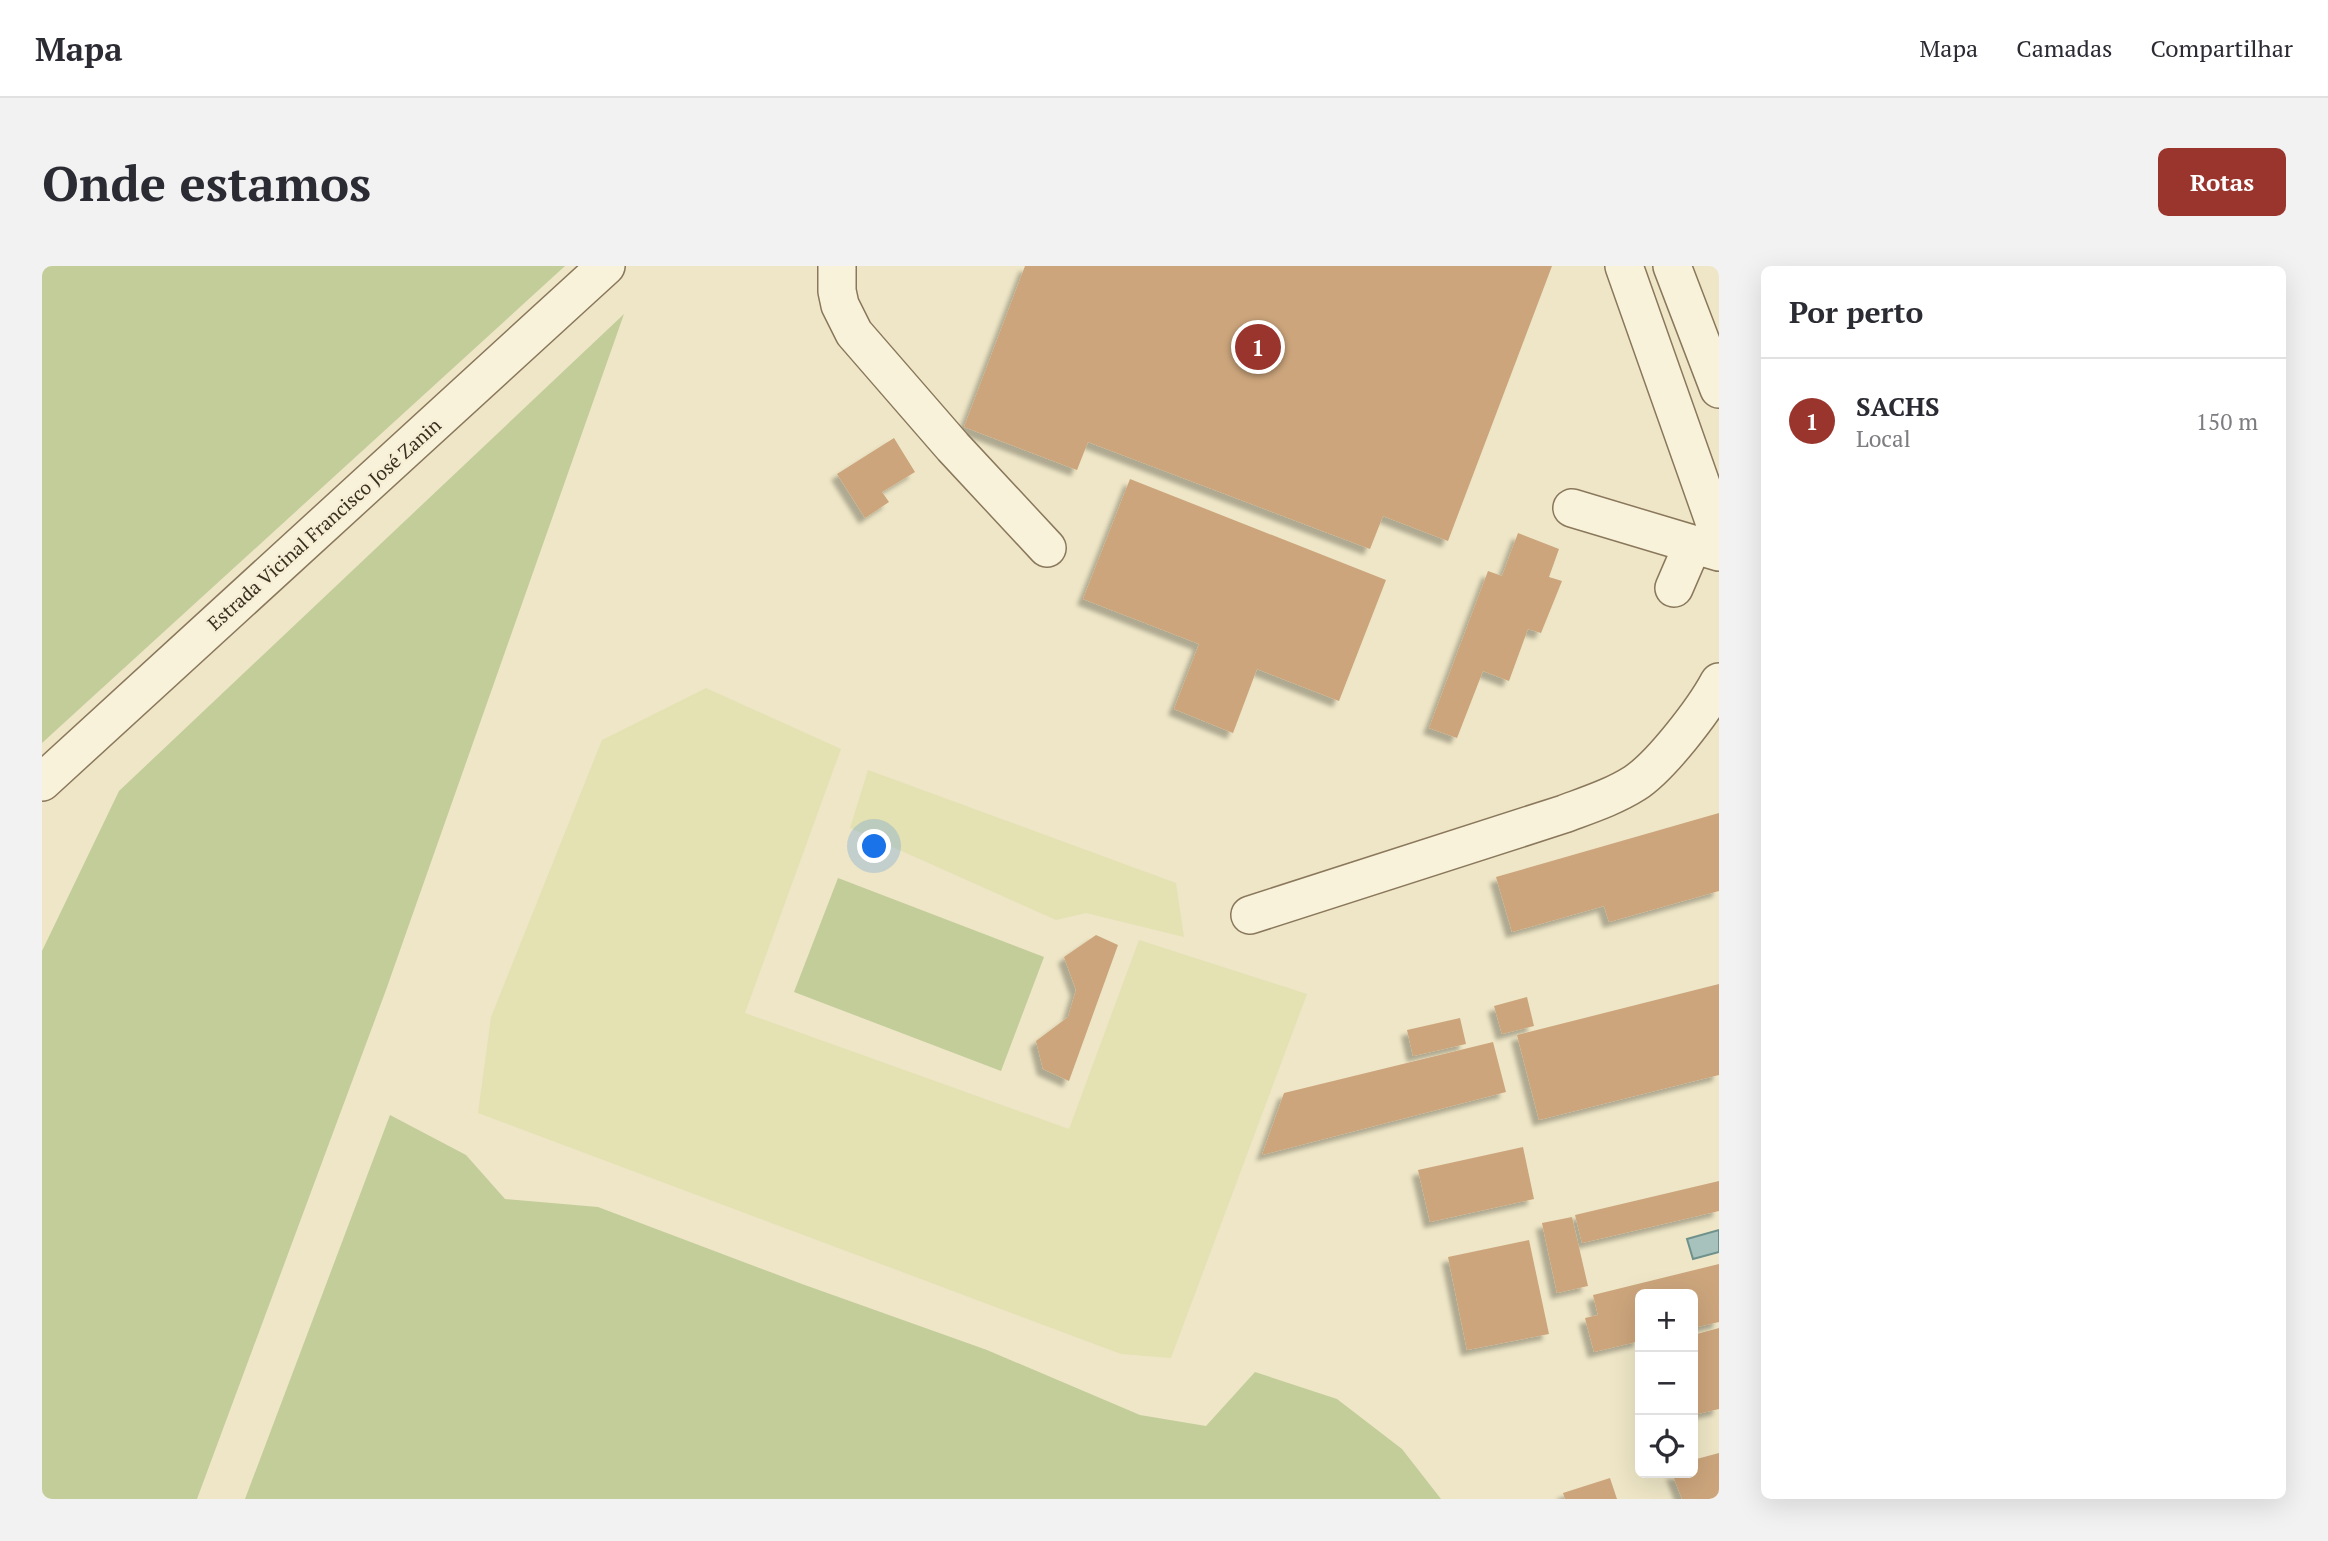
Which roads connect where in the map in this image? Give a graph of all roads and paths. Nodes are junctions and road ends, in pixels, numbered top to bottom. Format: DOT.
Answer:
graph roads {
  1 [pos="606,266"];
  2 [pos="837,266"];
  3 [pos="1624,266"];
  4 [pos="1672,266"];
  5 [pos="1719,389"];
  6 [pos="1572,508"];
  7 [pos="1710,543"];
  8 [pos="1047,548"];
  9 [pos="1674,589"];
  10 [pos="1719,682"];
  11 [pos="42,782"];
  12 [pos="1250,915"];
  1 -- 11 [label="street, Estrada Vicinal Francisco José Zanin"];
  2 -- 8 [label="street"];
  3 -- 7 [label="street"];
  4 -- 5 [label="street"];
  6 -- 7 [label="street"];
  7 -- 9 [label="street"];
  10 -- 12 [label="street"];
}
